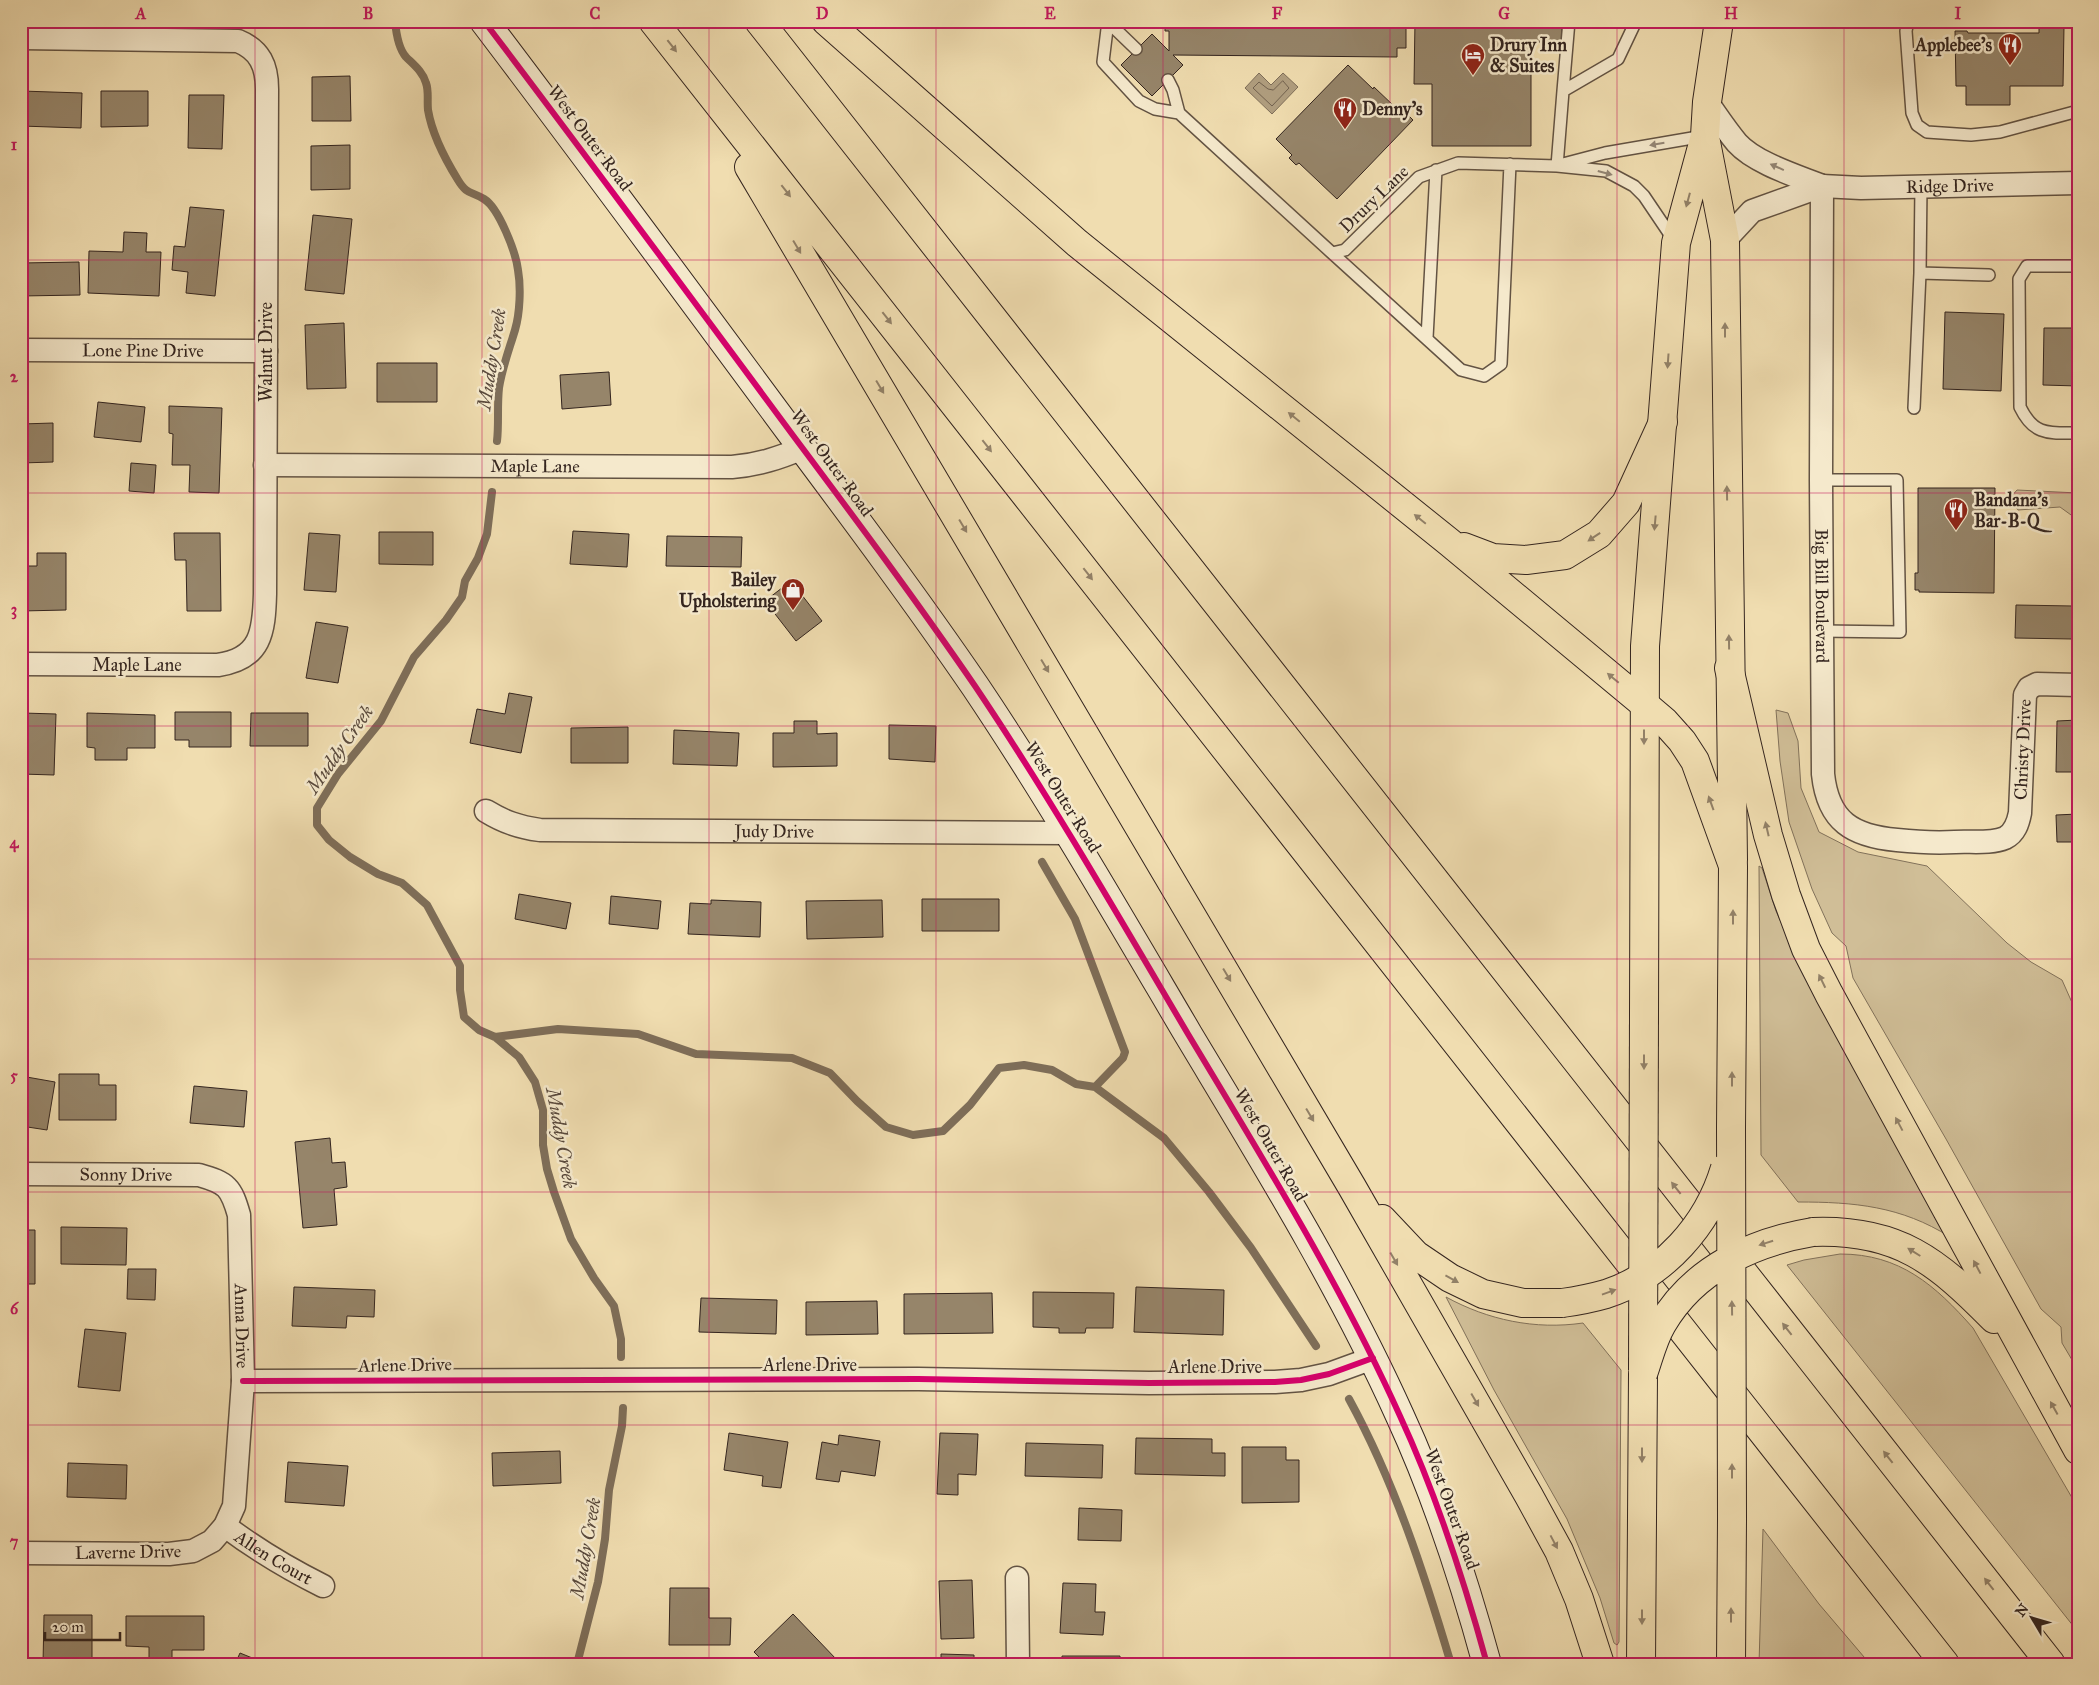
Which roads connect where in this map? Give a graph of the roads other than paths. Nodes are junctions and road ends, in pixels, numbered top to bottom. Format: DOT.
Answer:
graph roads {
  1 [pos="484,21"];
  2 [pos="653,21"];
  3 [pos="759,21"];
  4 [pos="826,21"];
  5 [pos="1108,21"];
  6 [pos="1569,21"];
  7 [pos="1636,21"];
  8 [pos="1719,21"];
  9 [pos="1908,21"];
  10 [pos="21,38"];
  11 [pos="1136,49"];
  12 [pos="691,70"];
  13 [pos="1168,80"];
  14 [pos="1563,91"];
  15 [pos="1707,102"];
  16 [pos="2078,111"];
  17 [pos="1179,113"];
  18 [pos="1705,136"];
  19 [pos="1510,164"];
  20 [pos="1557,166"];
  21 [pos="1436,170"];
  22 [pos="2078,183"];
  23 [pos="1822,186"];
  24 [pos="1921,186"];
  25 [pos="1725,240"];
  26 [pos="1676,243"];
  27 [pos="1332,253"];
  28 [pos="2078,266"];
  29 [pos="1920,273"];
  30 [pos="1989,275"];
  31 [pos="1426,338"];
  32 [pos="21,350"];
  33 [pos="266,351"];
  34 [pos="1914,408"];
  35 [pos="1663,422"];
  36 [pos="2078,433"];
  37 [pos="803,448"];
  38 [pos="265,465"];
  39 [pos="1820,480"];
  40 [pos="1449,542"];
  41 [pos="1821,630"];
  42 [pos="250,652"];
  43 [pos="21,664"];
  44 [pos="1730,668"];
  45 [pos="2078,685"];
  46 [pos="1644,704"];
  47 [pos="486,811"];
  48 [pos="2014,831"];
  49 [pos="1068,833"];
  50 [pos="1733,866"];
  51 [pos="1731,1138"];
  52 [pos="21,1174"];
  53 [pos="228,1187"];
  54 [pos="1352,1187"];
  55 [pos="1731,1258"];
  56 [pos="1642,1277"];
  57 [pos="2016,1341"];
  58 [pos="1373,1358"];
  59 [pos="1643,1374"];
  60 [pos="243,1381"];
  61 [pos="2078,1450"];
  62 [pos="225,1526"];
  63 [pos="21,1553"];
  64 [pos="1017,1578"];
  65 [pos="323,1586"];
  66 [pos="1643,1659"];
  67 [pos="1018,1664"];
  68 [pos="1487,1664"];
  69 [pos="1600,1664"];
  70 [pos="1731,1664"];
  71 [pos="1945,1664"];
  72 [pos="2052,1664"];
  1 -- 37 [label="street, West Outer Road"];
  2 -- 12 [label="main road, one-way"];
  72 -- 3 [label="main road, one-way"];
  40 -- 4 [label="main road, one-way"];
  5 -- 11 [label="lane"];
  5 -- 17 [label="lane"];
  6 -- 14 [label="lane"];
  7 -- 14 [label="lane"];
  8 -- 15 [label="main road"];
  9 -- 16 [label="lane"];
  10 -- 33 [label="street, Walnut Drive"];
  12 -- 54 [label="main road, one-way"];
  12 -- 71 [label="main road, one-way"];
  13 -- 17 [label="lane"];
  14 -- 20 [label="lane"];
  15 -- 18 [label="main road"];
  23 -- 15 [label="street, Ridge Drive, one-way"];
  17 -- 27 [label="lane, Drury Lane"];
  18 -- 20 [label="lane, Drury Lane, one-way"];
  18 -- 25 [label="main road"];
  18 -- 26 [label="main road, one-way"];
  19 -- 20 [label="lane, Drury Lane"];
  19 -- 21 [label="lane, Drury Lane"];
  19 -- 31 [label="lane"];
  20 -- 26 [label="lane, Drury Lane, one-way"];
  21 -- 27 [label="lane, Drury Lane"];
  21 -- 31 [label="lane"];
  22 -- 24 [label="street, Ridge Drive"];
  23 -- 24 [label="street, Ridge Drive"];
  23 -- 25 [label="street, Ridge Drive"];
  23 -- 39 [label="street, Big Bill Boulevard"];
  24 -- 29 [label="lane"];
  44 -- 25 [label="main road, one-way"];
  26 -- 35 [label="main road, one-way"];
  27 -- 31 [label="lane"];
  28 -- 36 [label="lane"];
  29 -- 30 [label="lane"];
  29 -- 34 [label="lane"];
  32 -- 33 [label="street, Lone Pine Drive"];
  33 -- 38 [label="street, Walnut Drive"];
  35 -- 40 [label="main road, one-way"];
  35 -- 46 [label="main road, one-way"];
  37 -- 38 [label="street, Maple Lane"];
  37 -- 49 [label="street, West Outer Road"];
  38 -- 42 [label="street, Walnut Drive"];
  39 -- 41 [label="street, Big Bill Boulevard"];
  39 -- 41 [label="lane"];
  46 -- 40 [label="main road, one-way"];
  41 -- 48 [label="street, Big Bill Boulevard"];
  42 -- 43 [label="street, Maple Lane"];
  44 -- 50 [label="main road"];
  57 -- 44 [label="main road, one-way"];
  45 -- 48 [label="street, Christy Drive"];
  50 -- 46 [label="main road, one-way"];
  46 -- 56 [label="main road, one-way, bridge"];
  47 -- 49 [label="street, Judy Drive"];
  49 -- 58 [label="street, West Outer Road"];
  51 -- 50 [label="main road, one-way"];
  51 -- 55 [label="main road, bridge"];
  51 -- 56 [label="main road, bridge"];
  52 -- 53 [label="street, Sonny Drive"];
  53 -- 60 [label="street, Anna Drive"];
  54 -- 56 [label="main road, one-way, bridge"];
  54 -- 69 [label="main road, one-way"];
  57 -- 55 [label="main road, one-way, bridge"];
  55 -- 59 [label="main road, bridge"];
  70 -- 55 [label="main road, one-way, bridge"];
  56 -- 59 [label="main road, bridge"];
  61 -- 57 [label="main road, one-way"];
  58 -- 60 [label="street, Arlene Drive"];
  58 -- 68 [label="street, West Outer Road"];
  59 -- 66 [label="main road, one-way"];
  60 -- 62 [label="street, Anna Drive"];
  62 -- 63 [label="street, Laverne Drive"];
  62 -- 65 [label="street, Allen Court"];
  64 -- 67 [label="street"];
}
